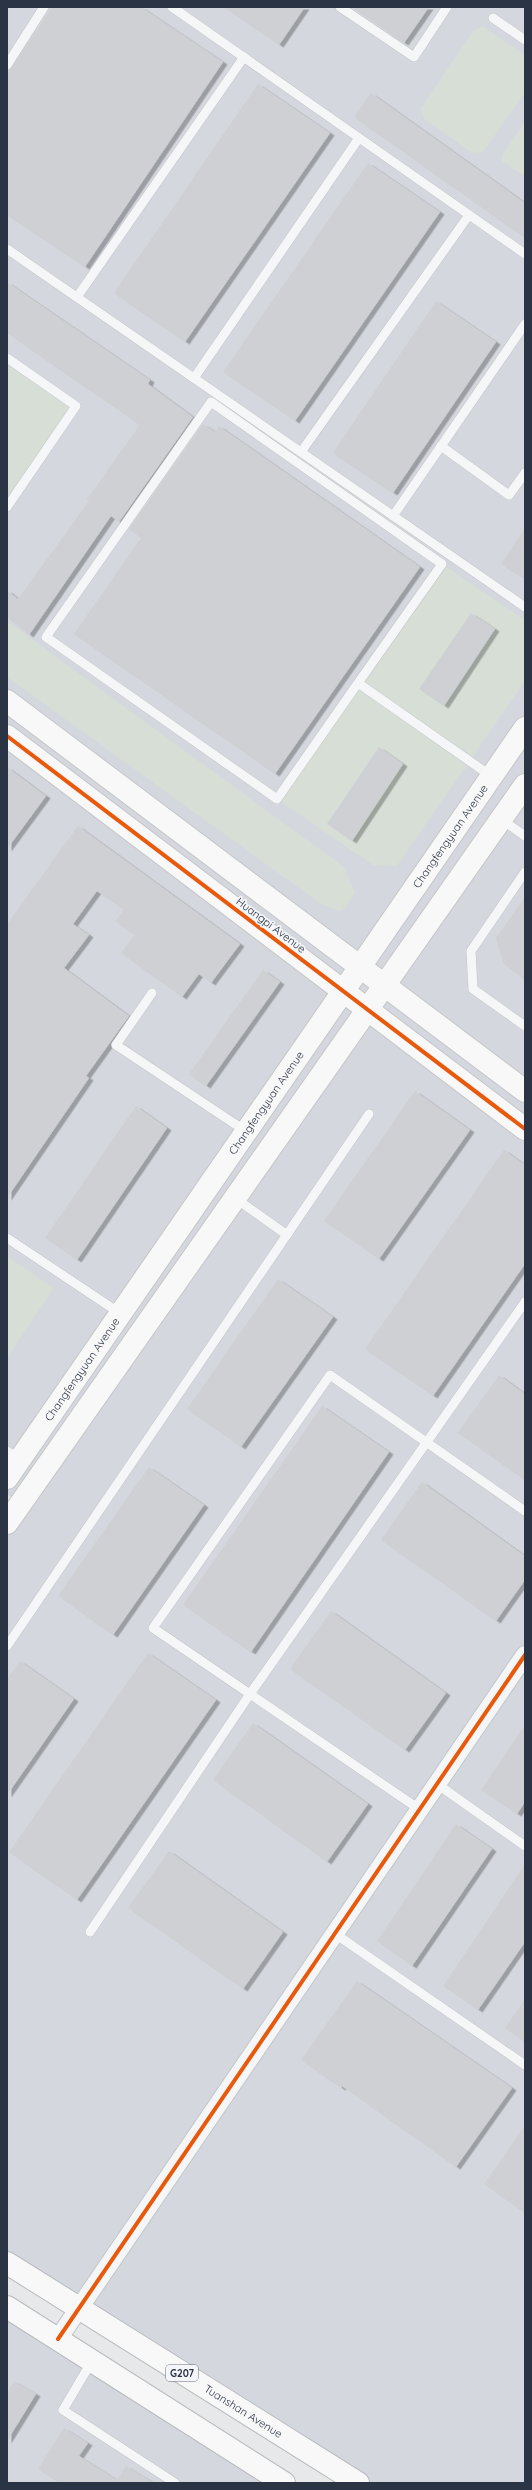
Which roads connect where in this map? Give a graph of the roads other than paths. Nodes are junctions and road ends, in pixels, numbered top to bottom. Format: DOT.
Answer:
graph roads {
  1 [pos="44,7"];
  2 [pos="172,7"];
  3 [pos="340,7"];
  4 [pos="447,7"];
  5 [pos="494,18"];
  6 [pos="525,40"];
  7 [pos="244,57"];
  8 [pos="7,65"];
  9 [pos="360,138"];
  10 [pos="469,215"];
  11 [pos="7,249"];
  12 [pos="525,254"];
  13 [pos="77,297"];
  14 [pos="525,324"];
  15 [pos="7,358"];
  16 [pos="194,378"];
  17 [pos="441,446"];
  18 [pos="301,452"];
  19 [pos="525,473"];
  20 [pos="7,507"];
  21 [pos="393,516"];
  22 [pos="525,606"];
  23 [pos="358,683"];
  24 [pos="7,701"];
  25 [pos="525,728"];
  26 [pos="7,736"];
  27 [pos="491,776"];
  28 [pos="525,784"];
  29 [pos="501,819"];
  30 [pos="525,836"];
  31 [pos="525,872"];
  32 [pos="360,967"];
  33 [pos="385,986"];
  34 [pos="344,992"];
  35 [pos="152,993"];
  36 [pos="368,1009"];
  37 [pos="525,1026"];
  38 [pos="525,1091"];
  39 [pos="368,1114"];
  40 [pos="525,1129"];
  41 [pos="247,1132"];
  42 [pos="235,1198"];
  43 [pos="287,1235"];
  44 [pos="7,1238"];
  45 [pos="525,1302"];
  46 [pos="121,1314"];
  47 [pos="428,1443"];
  48 [pos="13,1455"];
  49 [pos="7,1478"];
  50 [pos="525,1511"];
  51 [pos="7,1523"];
  52 [pos="7,1646"];
  53 [pos="525,1655"];
  54 [pos="250,1694"];
  55 [pos="437,1784"];
  56 [pos="419,1809"];
  57 [pos="525,1846"];
  58 [pos="90,1932"];
  59 [pos="334,1933"];
  60 [pos="525,2065"];
  61 [pos="7,2263"];
  62 [pos="7,2307"];
  63 [pos="78,2307"];
  64 [pos="58,2339"];
  65 [pos="92,2361"];
  66 [pos="175,2483"];
  67 [pos="284,2483"];
  68 [pos="358,2483"];
  1 -- 8 [label="lane"];
  2 -- 7 [label="lane"];
  3 -- 4 [label="lane"];
  5 -- 6 [label="lane"];
  7 -- 9 [label="lane"];
  7 -- 13 [label="lane"];
  9 -- 10 [label="lane"];
  9 -- 16 [label="lane"];
  10 -- 12 [label="lane"];
  10 -- 18 [label="lane"];
  11 -- 13 [label="lane"];
  13 -- 16 [label="lane"];
  14 -- 17 [label="lane"];
  15 -- 20 [label="lane"];
  16 -- 18 [label="lane"];
  17 -- 19 [label="lane"];
  17 -- 21 [label="lane"];
  18 -- 21 [label="lane"];
  21 -- 22 [label="lane"];
  23 -- 23 [label="lane"];
  23 -- 27 [label="lane"];
  24 -- 32 [label="main road, Huangpi Avenue"];
  25 -- 27 [label="main road, Changfengyuan Avenue"];
  26 -- 34 [label="main road, Huangpi Avenue"];
  27 -- 32 [label="main road, Changfengyuan Avenue"];
  28 -- 29 [label="main road"];
  29 -- 30 [label="lane"];
  29 -- 33 [label="main road"];
  31 -- 37 [label="lane"];
  32 -- 33 [label="main road, Huangpi Avenue"];
  32 -- 34 [label="main road, Changfengyuan Avenue"];
  33 -- 36 [label="main road"];
  33 -- 38 [label="main road, Huangpi Avenue"];
  34 -- 36 [label="main road, Huangpi Avenue"];
  34 -- 41 [label="main road, Changfengyuan Avenue"];
  35 -- 41 [label="lane"];
  36 -- 40 [label="main road, Huangpi Avenue"];
  36 -- 42 [label="main road"];
  39 -- 43 [label="lane"];
  41 -- 46 [label="main road, Changfengyuan Avenue"];
  42 -- 43 [label="lane"];
  42 -- 51 [label="main road"];
  43 -- 52 [label="lane"];
  44 -- 46 [label="lane"];
  45 -- 47 [label="lane"];
  46 -- 48 [label="main road, Changfengyuan Avenue"];
  47 -- 50 [label="lane"];
  47 -- 54 [label="lane"];
  47 -- 54 [label="lane"];
  48 -- 49 [label="main road, Changfengyuan Avenue"];
  53 -- 55 [label="street"];
  54 -- 56 [label="lane"];
  54 -- 58 [label="lane"];
  55 -- 56 [label="street"];
  55 -- 57 [label="lane"];
  56 -- 59 [label="street"];
  59 -- 60 [label="lane"];
  59 -- 63 [label="street"];
  61 -- 63 [label="main road, Tuanshan Avenue / G207"];
  62 -- 64 [label="main road"];
  63 -- 64 [label="street"];
  63 -- 68 [label="main road, Tuanshan Avenue / G207"];
  64 -- 65 [label="main road"];
  65 -- 66 [label="lane"];
  65 -- 67 [label="main road"];
}
